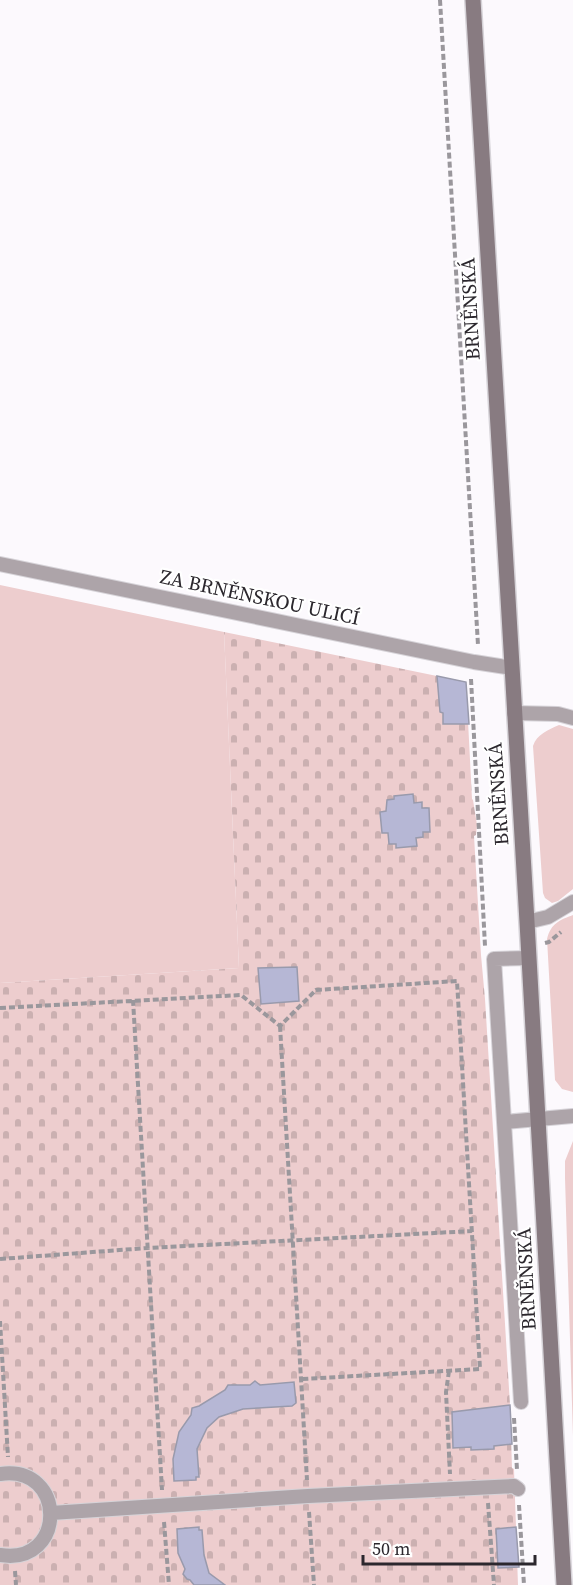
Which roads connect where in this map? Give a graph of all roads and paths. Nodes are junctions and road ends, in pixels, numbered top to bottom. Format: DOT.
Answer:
graph roads {
  1 [pos="440,0"];
  2 [pos="472,0"];
  3 [pos="0,564"];
  4 [pos="474,662"];
  5 [pos="512,668"];
  6 [pos="514,712"];
  7 [pos="573,718"];
  8 [pos="573,902"];
  9 [pos="527,922"];
  10 [pos="529,958"];
  11 [pos="133,1000"];
  12 [pos="0,1008"];
  13 [pos="280,1026"];
  14 [pos="573,1116"];
  15 [pos="538,1120"];
  16 [pos="504,1122"];
  17 [pos="472,1231"];
  18 [pos="293,1240"];
  19 [pos="147,1248"];
  20 [pos="0,1259"];
  21 [pos="0,1322"];
  22 [pos="448,1371"];
  23 [pos="302,1379"];
  24 [pos="521,1402"];
  25 [pos="4,1474"];
  26 [pos="487,1488"];
  27 [pos="518,1489"];
  28 [pos="451,1490"];
  29 [pos="308,1496"];
  30 [pos="163,1506"];
  31 [pos="566,1506"];
  32 [pos="51,1513"];
  33 [pos="0,1555"];
  34 [pos="169,1585"];
  35 [pos="314,1585"];
  36 [pos="494,1585"];
  37 [pos="564,1585"];
  1 -- 4 [label="path"];
  2 -- 5 [label="main road, BRNĚNSKÁ"];
  3 -- 4 [label="lane, ZA BRNĚNSKOU ULICÍ"];
  4 -- 5 [label="lane, ZA BRNĚNSKOU ULICÍ"];
  5 -- 6 [label="main road, BRNĚNSKÁ"];
  6 -- 7 [label="lane"];
  6 -- 9 [label="main road, BRNĚNSKÁ"];
  8 -- 9 [label="lane"];
  9 -- 10 [label="main road, BRNĚNSKÁ"];
  10 -- 15 [label="main road, BRNĚNSKÁ"];
  10 -- 16 [label="lane"];
  11 -- 12 [label="path"];
  11 -- 13 [label="path"];
  11 -- 19 [label="path"];
  13 -- 17 [label="path"];
  13 -- 18 [label="path"];
  14 -- 15 [label="lane"];
  15 -- 16 [label="lane"];
  15 -- 31 [label="main road, BRNĚNSKÁ"];
  16 -- 24 [label="lane"];
  17 -- 18 [label="path"];
  17 -- 22 [label="path"];
  18 -- 19 [label="path"];
  18 -- 23 [label="path"];
  19 -- 20 [label="path"];
  19 -- 30 [label="path"];
  21 -- 25 [label="path"];
  22 -- 23 [label="path"];
  22 -- 28 [label="path"];
  23 -- 29 [label="path"];
  25 -- 32 [label="lane"];
  26 -- 27 [label="lane"];
  26 -- 28 [label="lane"];
  26 -- 36 [label="path"];
  28 -- 29 [label="lane"];
  29 -- 30 [label="lane"];
  29 -- 35 [label="path"];
  30 -- 32 [label="lane"];
  30 -- 34 [label="path"];
  31 -- 37 [label="main road, BRNĚNSKÁ"];
  32 -- 33 [label="lane"];
}
